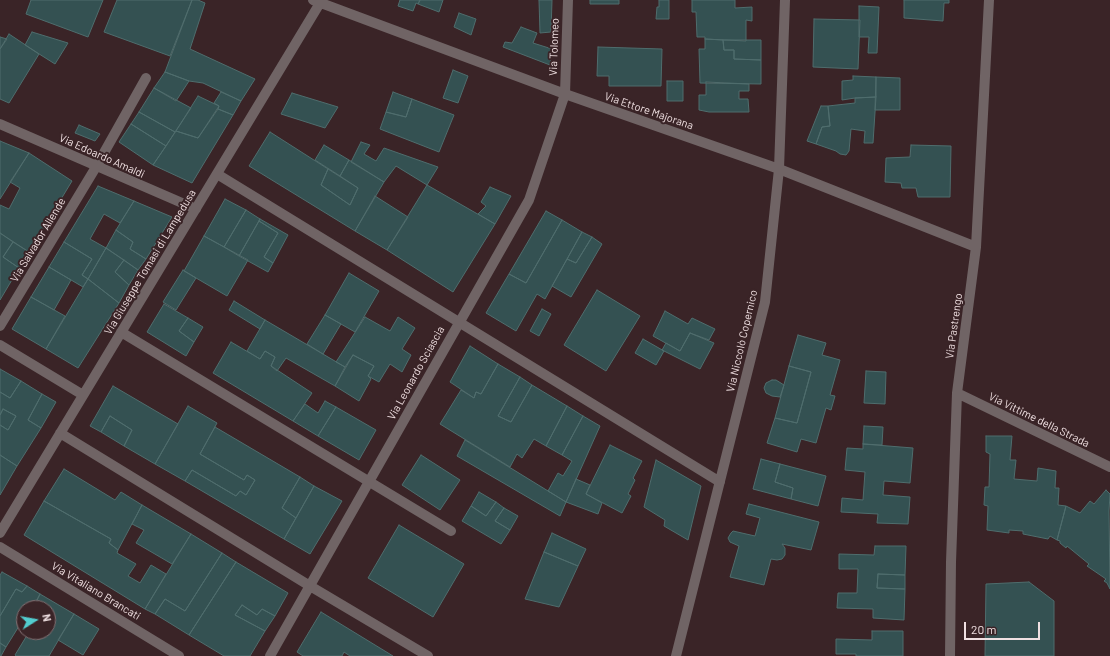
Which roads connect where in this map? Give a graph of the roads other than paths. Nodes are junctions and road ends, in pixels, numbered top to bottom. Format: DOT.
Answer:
graph roads {
  1 [pos="568,0"];
  2 [pos="785,0"];
  3 [pos="989,0"];
  4 [pos="316,1"];
  5 [pos="146,78"];
  6 [pos="565,94"];
  7 [pos="0,124"];
  8 [pos="96,167"];
  9 [pos="779,169"];
  10 [pos="217,174"];
  11 [pos="196,209"];
  12 [pos="976,247"];
  13 [pos="459,322"];
  14 [pos="0,326"];
  15 [pos="121,332"];
  16 [pos="0,345"];
  17 [pos="957,393"];
  18 [pos="83,395"];
  19 [pos="60,433"];
  20 [pos="1110,467"];
  21 [pos="369,481"];
  22 [pos="720,482"];
  23 [pos="451,531"];
  24 [pos="0,533"];
  25 [pos="0,547"];
  26 [pos="310,586"];
  27 [pos="179,656"];
  28 [pos="270,656"];
  29 [pos="428,656"];
  30 [pos="676,656"];
  31 [pos="950,656"];
  1 -- 6 [label="street, Via Tolomeo"];
  2 -- 9 [label="street, Via Niccolò Copernico"];
  3 -- 12 [label="street, Via Pastrengo"];
  4 -- 6 [label="street, Via Ettore Majorana"];
  4 -- 10 [label="street, Via Giuseppe Tomasi di Lampedusa"];
  5 -- 8 [label="street, Via Salvador Allende"];
  6 -- 9 [label="street, Via Ettore Majorana"];
  6 -- 13 [label="street, Via Leonardo Sciascia"];
  7 -- 8 [label="street, Via Edoardo Amaldi"];
  8 -- 11 [label="street, Via Edoardo Amaldi"];
  8 -- 14 [label="street, Via Salvador Allende"];
  9 -- 12 [label="street, Via Ettore Majorana"];
  9 -- 22 [label="street, Via Niccolò Copernico"];
  10 -- 11 [label="street, Via Giuseppe Tomasi di Lampedusa"];
  10 -- 13 [label="street"];
  11 -- 15 [label="street, Via Giuseppe Tomasi di Lampedusa"];
  12 -- 17 [label="street, Via Pastrengo"];
  13 -- 21 [label="street, Via Leonardo Sciascia"];
  13 -- 22 [label="street"];
  15 -- 18 [label="street, Via Giuseppe Tomasi di Lampedusa"];
  15 -- 21 [label="street"];
  16 -- 18 [label="street"];
  17 -- 20 [label="street, Via Vittime della Strada"];
  17 -- 31 [label="street, Via Pastrengo"];
  18 -- 19 [label="street, Via Giuseppe Tomasi di Lampedusa"];
  19 -- 24 [label="street, Via Giuseppe Tomasi di Lampedusa"];
  19 -- 26 [label="street"];
  21 -- 23 [label="street"];
  21 -- 26 [label="street, Via Leonardo Sciascia"];
  22 -- 30 [label="street, Via Niccolò Copernico"];
  25 -- 27 [label="street, Via Vitaliano Brancati"];
  26 -- 28 [label="street, Via Leonardo Sciascia"];
  26 -- 29 [label="street"];
}
